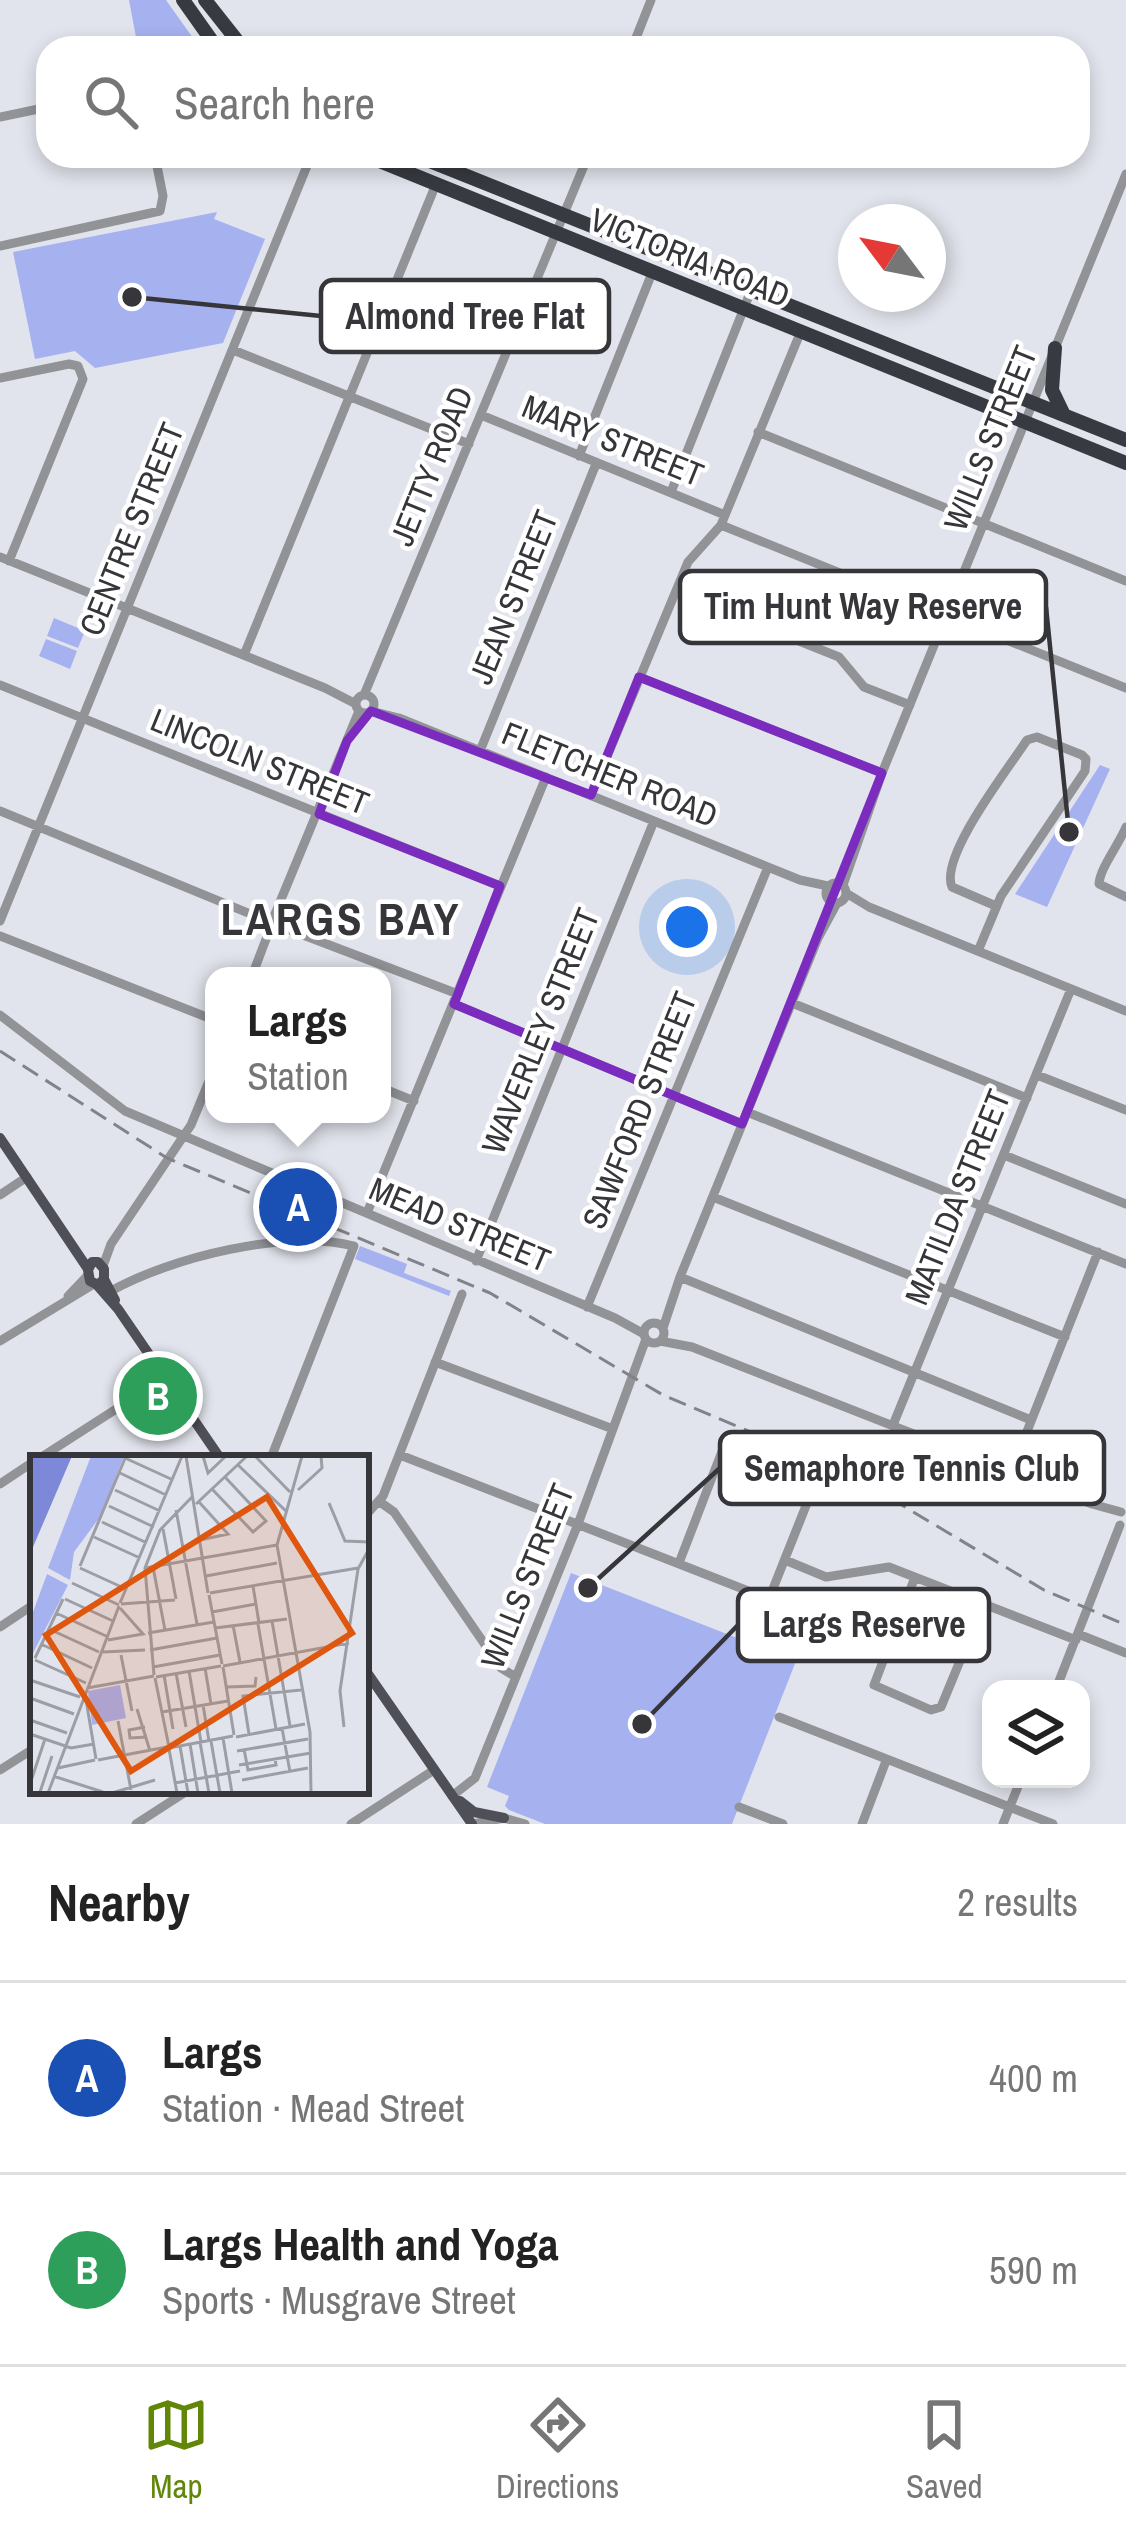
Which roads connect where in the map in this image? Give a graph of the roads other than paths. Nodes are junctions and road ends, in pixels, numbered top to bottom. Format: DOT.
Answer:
graph roads {
  1 [pos="183,0"];
  2 [pos="205,0"];
  3 [pos="651,0"];
  4 [pos="208,36"];
  5 [pos="234,36"];
  6 [pos="637,36"];
  7 [pos="36,110"];
  8 [pos="0,117"];
  9 [pos="157,168"];
  10 [pos="306,168"];
  11 [pos="397,168"];
  12 [pos="448,168"];
  13 [pos="583,168"];
  14 [pos="1126,174"];
  15 [pos="436,184"];
  16 [pos="564,213"];
  17 [pos="556,232"];
  18 [pos="0,246"];
  19 [pos="652,273"];
  20 [pos="752,288"];
  21 [pos="743,309"];
  22 [pos="801,331"];
  23 [pos="1055,348"];
  24 [pos="233,350"];
  25 [pos="0,378"];
  26 [pos="350,397"];
  27 [pos="1033,403"];
  28 [pos="481,415"];
  29 [pos="1064,415"];
  30 [pos="1024,422"];
  31 [pos="758,432"];
  32 [pos="1126,440"];
  33 [pos="469,444"];
  34 [pos="579,456"];
  35 [pos="1126,463"];
  36 [pos="596,464"];
  37 [pos="671,492"];
  38 [pos="723,520"];
  39 [pos="985,525"];
  40 [pos="5,559"];
  41 [pos="1126,581"];
  42 [pos="128,609"];
  43 [pos="946,616"];
  44 [pos="764,627"];
  45 [pos="244,655"];
  46 [pos="639,677"];
  47 [pos="0,686"];
  48 [pos="1126,688"];
  49 [pos="365,704"];
  50 [pos="910,705"];
  51 [pos="83,718"];
  52 [pos="480,751"];
  53 [pos="882,773"];
  54 [pos="545,777"];
  55 [pos="591,795"];
  56 [pos="0,811"];
  57 [pos="319,814"];
  58 [pos="654,821"];
  59 [pos="39,826"];
  60 [pos="1126,827"];
  61 [pos="768,867"];
  62 [pos="500,886"];
  63 [pos="836,893"];
  64 [pos="1126,897"];
  65 [pos="996,906"];
  66 [pos="0,922"];
  67 [pos="279,922"];
  68 [pos="0,936"];
  69 [pos="978,951"];
  70 [pos="256,967"];
  71 [pos="382,967"];
  72 [pos="391,971"];
  73 [pos="1071,989"];
  74 [pos="456,999"];
  75 [pos="792,1003"];
  76 [pos="1126,1011"];
  77 [pos="0,1015"];
  78 [pos="205,1017"];
  79 [pos="562,1048"];
  80 [pos="1037,1075"];
  81 [pos="205,1088"];
  82 [pos="391,1092"];
  83 [pos="675,1096"];
  84 [pos="1027,1098"];
  85 [pos="414,1101"];
  86 [pos="1126,1110"];
  87 [pos="745,1118"];
  88 [pos="183,1136"];
  89 [pos="0,1138"];
  90 [pos="1004,1155"];
  91 [pos="27,1177"];
  92 [pos="0,1196"];
  93 [pos="712,1197"];
  94 [pos="1126,1204"];
  95 [pos="982,1207"];
  96 [pos="367,1213"];
  97 [pos="1098,1252"];
  98 [pos="476,1261"];
  99 [pos="1126,1264"];
  100 [pos="95,1273"];
  101 [pos="680,1277"];
  102 [pos="947,1291"];
  103 [pos="111,1292"];
  104 [pos="462,1294"];
  105 [pos="587,1307"];
  106 [pos="118,1309"];
  107 [pos="654,1333"];
  108 [pos="1065,1337"];
  109 [pos="0,1341"];
  110 [pos="435,1362"];
  111 [pos="914,1372"];
  112 [pos="166,1377"];
  113 [pos="1031,1420"];
  114 [pos="893,1425"];
  115 [pos="613,1429"];
  116 [pos="726,1441"];
  117 [pos="44,1455"];
  118 [pos="218,1455"];
  119 [pos="272,1455"];
  120 [pos="400,1455"];
  121 [pos="30,1464"];
  122 [pos="1010,1472"];
  123 [pos="819,1473"];
  124 [pos="0,1484"];
  125 [pos="380,1502"];
  126 [pos="369,1512"];
  127 [pos="1123,1521"];
  128 [pos="578,1524"];
  129 [pos="784,1560"];
  130 [pos="679,1563"];
  131 [pos="915,1577"];
  132 [pos="769,1599"];
  133 [pos="982,1605"];
  134 [pos="30,1607"];
  135 [pos="0,1627"];
  136 [pos="1077,1637"];
  137 [pos="753,1640"];
  138 [pos="1126,1653"];
  139 [pos="369,1676"];
  140 [pos="516,1677"];
  141 [pos="1060,1680"];
  142 [pos="779,1717"];
  143 [pos="30,1751"];
  144 [pos="886,1761"];
  145 [pos="0,1770"];
  146 [pos="434,1770"];
  147 [pos="1017,1788"];
  148 [pos="182,1794"];
  149 [pos="452,1796"];
  150 [pos="739,1807"];
  151 [pos="1010,1807"];
  152 [pos="504,1819"];
  153 [pos="136,1824"];
  154 [pos="351,1824"];
  155 [pos="473,1824"];
  156 [pos="525,1824"];
  157 [pos="783,1824"];
  158 [pos="862,1824"];
  159 [pos="1003,1824"];
  160 [pos="1053,1824"];
  1 -- 4 [label="highway"];
  2 -- 5 [label="highway"];
  3 -- 6 [label="street"];
  7 -- 8 [label="street"];
  9 -- 18 [label="street"];
  10 -- 24 [label="street, CENTRE STREET"];
  11 -- 15 [label="highway, VICTORIA ROAD"];
  12 -- 16 [label="highway, VICTORIA ROAD"];
  13 -- 16 [label="street, JETTY ROAD"];
  14 -- 23 [label="street, WILLS STREET"];
  15 -- 17 [label="highway, VICTORIA ROAD"];
  15 -- 26 [label="street"];
  16 -- 17 [label="street, JETTY ROAD"];
  16 -- 20 [label="highway, VICTORIA ROAD"];
  17 -- 19 [label="highway, VICTORIA ROAD"];
  17 -- 28 [label="street, JETTY ROAD"];
  19 -- 21 [label="highway, VICTORIA ROAD"];
  19 -- 34 [label="street"];
  20 -- 21 [label="street"];
  20 -- 27 [label="highway, VICTORIA ROAD"];
  21 -- 22 [label="highway, VICTORIA ROAD"];
  21 -- 37 [label="street"];
  22 -- 30 [label="highway, VICTORIA ROAD"];
  22 -- 31 [label="street"];
  23 -- 27 [label="street, WILLS STREET"];
  23 -- 29 [label="highway"];
  24 -- 26 [label="street"];
  24 -- 42 [label="street, CENTRE STREET"];
  25 -- 40 [label="street"];
  26 -- 33 [label="street"];
  26 -- 45 [label="street"];
  27 -- 29 [label="highway, VICTORIA ROAD"];
  27 -- 30 [label="street, WILLS STREET"];
  28 -- 33 [label="street, JETTY ROAD"];
  28 -- 34 [label="street, MARY STREET"];
  29 -- 32 [label="highway, VICTORIA ROAD"];
  30 -- 35 [label="highway, VICTORIA ROAD"];
  30 -- 39 [label="street, WILLS STREET"];
  31 -- 38 [label="street"];
  31 -- 39 [label="street"];
  33 -- 49 [label="street, JETTY ROAD"];
  34 -- 36 [label="street, MARY STREET"];
  36 -- 37 [label="street, MARY STREET"];
  36 -- 52 [label="street, JEAN STREET"];
  37 -- 38 [label="street, MARY STREET"];
  38 -- 43 [label="street, MARY STREET"];
  38 -- 46 [label="street"];
  39 -- 41 [label="street"];
  39 -- 43 [label="street, WILLS STREET"];
  40 -- 42 [label="street, FLETCHER ROAD"];
  42 -- 45 [label="street, FLETCHER ROAD"];
  42 -- 51 [label="street, CENTRE STREET"];
  43 -- 48 [label="street, MARY STREET"];
  43 -- 50 [label="street, WILLS STREET"];
  44 -- 50 [label="street"];
  45 -- 49 [label="street, FLETCHER ROAD"];
  46 -- 53 [label="street"];
  46 -- 55 [label="street"];
  47 -- 51 [label="street, LINCOLN STREET"];
  49 -- 52 [label="street, FLETCHER ROAD"];
  49 -- 57 [label="street, JETTY ROAD"];
  50 -- 53 [label="street, WILLS STREET"];
  51 -- 57 [label="street, LINCOLN STREET"];
  51 -- 59 [label="street, CENTRE STREET"];
  52 -- 54 [label="street, FLETCHER ROAD"];
  53 -- 63 [label="street, WILLS STREET"];
  54 -- 55 [label="street, FLETCHER ROAD"];
  54 -- 62 [label="street"];
  55 -- 58 [label="street, FLETCHER ROAD"];
  56 -- 59 [label="street"];
  57 -- 62 [label="street, LINCOLN STREET"];
  57 -- 67 [label="street, JETTY ROAD"];
  58 -- 61 [label="street, FLETCHER ROAD"];
  58 -- 79 [label="street, WAVERLEY STREET"];
  59 -- 66 [label="street, CENTRE STREET"];
  59 -- 67 [label="street"];
  60 -- 64 [label="street"];
  61 -- 63 [label="street, FLETCHER ROAD"];
  61 -- 83 [label="street, SAWFORD STREET"];
  62 -- 74 [label="street"];
  63 -- 69 [label="street, FLETCHER ROAD"];
  63 -- 75 [label="street, WILLS STREET"];
  65 -- 65 [label="street"];
  65 -- 69 [label="street"];
  67 -- 70 [label="street"];
  67 -- 71 [label="street"];
  68 -- 78 [label="street"];
  69 -- 73 [label="street, FLETCHER ROAD"];
  72 -- 74 [label="street"];
  73 -- 76 [label="street, FLETCHER ROAD"];
  73 -- 80 [label="street, MATILDA STREET"];
  74 -- 79 [label="street"];
  74 -- 85 [label="street"];
  75 -- 84 [label="street"];
  75 -- 87 [label="street, WILLS STREET"];
  77 -- 88 [label="street, MEAD STREET"];
  79 -- 83 [label="street"];
  79 -- 98 [label="street, WAVERLEY STREET"];
  80 -- 84 [label="street, MATILDA STREET"];
  80 -- 86 [label="street"];
  81 -- 88 [label="street"];
  82 -- 85 [label="street"];
  83 -- 87 [label="street"];
  83 -- 105 [label="street, SAWFORD STREET"];
  84 -- 90 [label="street, MATILDA STREET"];
  85 -- 96 [label="street"];
  87 -- 93 [label="street, WILLS STREET"];
  87 -- 95 [label="street"];
  88 -- 96 [label="street, MEAD STREET"];
  88 -- 100 [label="street"];
  89 -- 91 [label="main road"];
  90 -- 94 [label="street"];
  90 -- 95 [label="street, MATILDA STREET"];
  91 -- 92 [label="street"];
  91 -- 100 [label="main road"];
  93 -- 101 [label="street, WILLS STREET"];
  93 -- 102 [label="street"];
  95 -- 97 [label="street"];
  95 -- 102 [label="street, MATILDA STREET"];
  96 -- 98 [label="street, MEAD STREET"];
  97 -- 99 [label="street"];
  97 -- 108 [label="street"];
  98 -- 105 [label="street, MEAD STREET"];
  100 -- 103 [label="main road"];
  100 -- 106 [label="main road"];
  100 -- 109 [label="street"];
  101 -- 107 [label="street, WILLS STREET"];
  101 -- 111 [label="street"];
  102 -- 108 [label="street"];
  102 -- 111 [label="street, MATILDA STREET"];
  103 -- 106 [label="main road"];
  103 -- 119 [label="street"];
  104 -- 110 [label="street"];
  105 -- 107 [label="street, MEAD STREET"];
  106 -- 112 [label="main road"];
  107 -- 114 [label="street, MEAD STREET"];
  107 -- 115 [label="street, WILLS STREET"];
  108 -- 113 [label="street"];
  110 -- 115 [label="street"];
  110 -- 120 [label="street"];
  111 -- 113 [label="street"];
  111 -- 114 [label="street, MATILDA STREET"];
  112 -- 117 [label="street"];
  112 -- 118 [label="main road"];
  113 -- 122 [label="street"];
  114 -- 122 [label="street, MEAD STREET"];
  115 -- 128 [label="street, WILLS STREET"];
  116 -- 130 [label="street"];
  120 -- 125 [label="street"];
  120 -- 128 [label="street"];
  121 -- 124 [label="street"];
  122 -- 127 [label="street, MEAD STREET"];
  123 -- 129 [label="street"];
  125 -- 126 [label="street"];
  125 -- 140 [label="street"];
  127 -- 136 [label="street"];
  128 -- 130 [label="street"];
  128 -- 140 [label="street, WILLS STREET"];
  129 -- 131 [label="street"];
  129 -- 132 [label="street"];
  130 -- 132 [label="street"];
  131 -- 133 [label="street"];
  131 -- 133 [label="street"];
  132 -- 137 [label="street"];
  133 -- 136 [label="street"];
  134 -- 135 [label="street"];
  136 -- 138 [label="street"];
  136 -- 141 [label="street"];
  139 -- 146 [label="main road"];
  140 -- 149 [label="street, WILLS STREET"];
  142 -- 144 [label="street"];
  143 -- 145 [label="street"];
  144 -- 151 [label="street"];
  144 -- 158 [label="street"];
  146 -- 149 [label="main road"];
  146 -- 154 [label="street"];
  147 -- 151 [label="street"];
  148 -- 153 [label="street"];
  149 -- 152 [label="main road"];
  149 -- 155 [label="main road"];
  150 -- 157 [label="street"];
  151 -- 159 [label="street"];
  151 -- 160 [label="street"];
  152 -- 155 [label="street"];
  152 -- 156 [label="street"];
}
